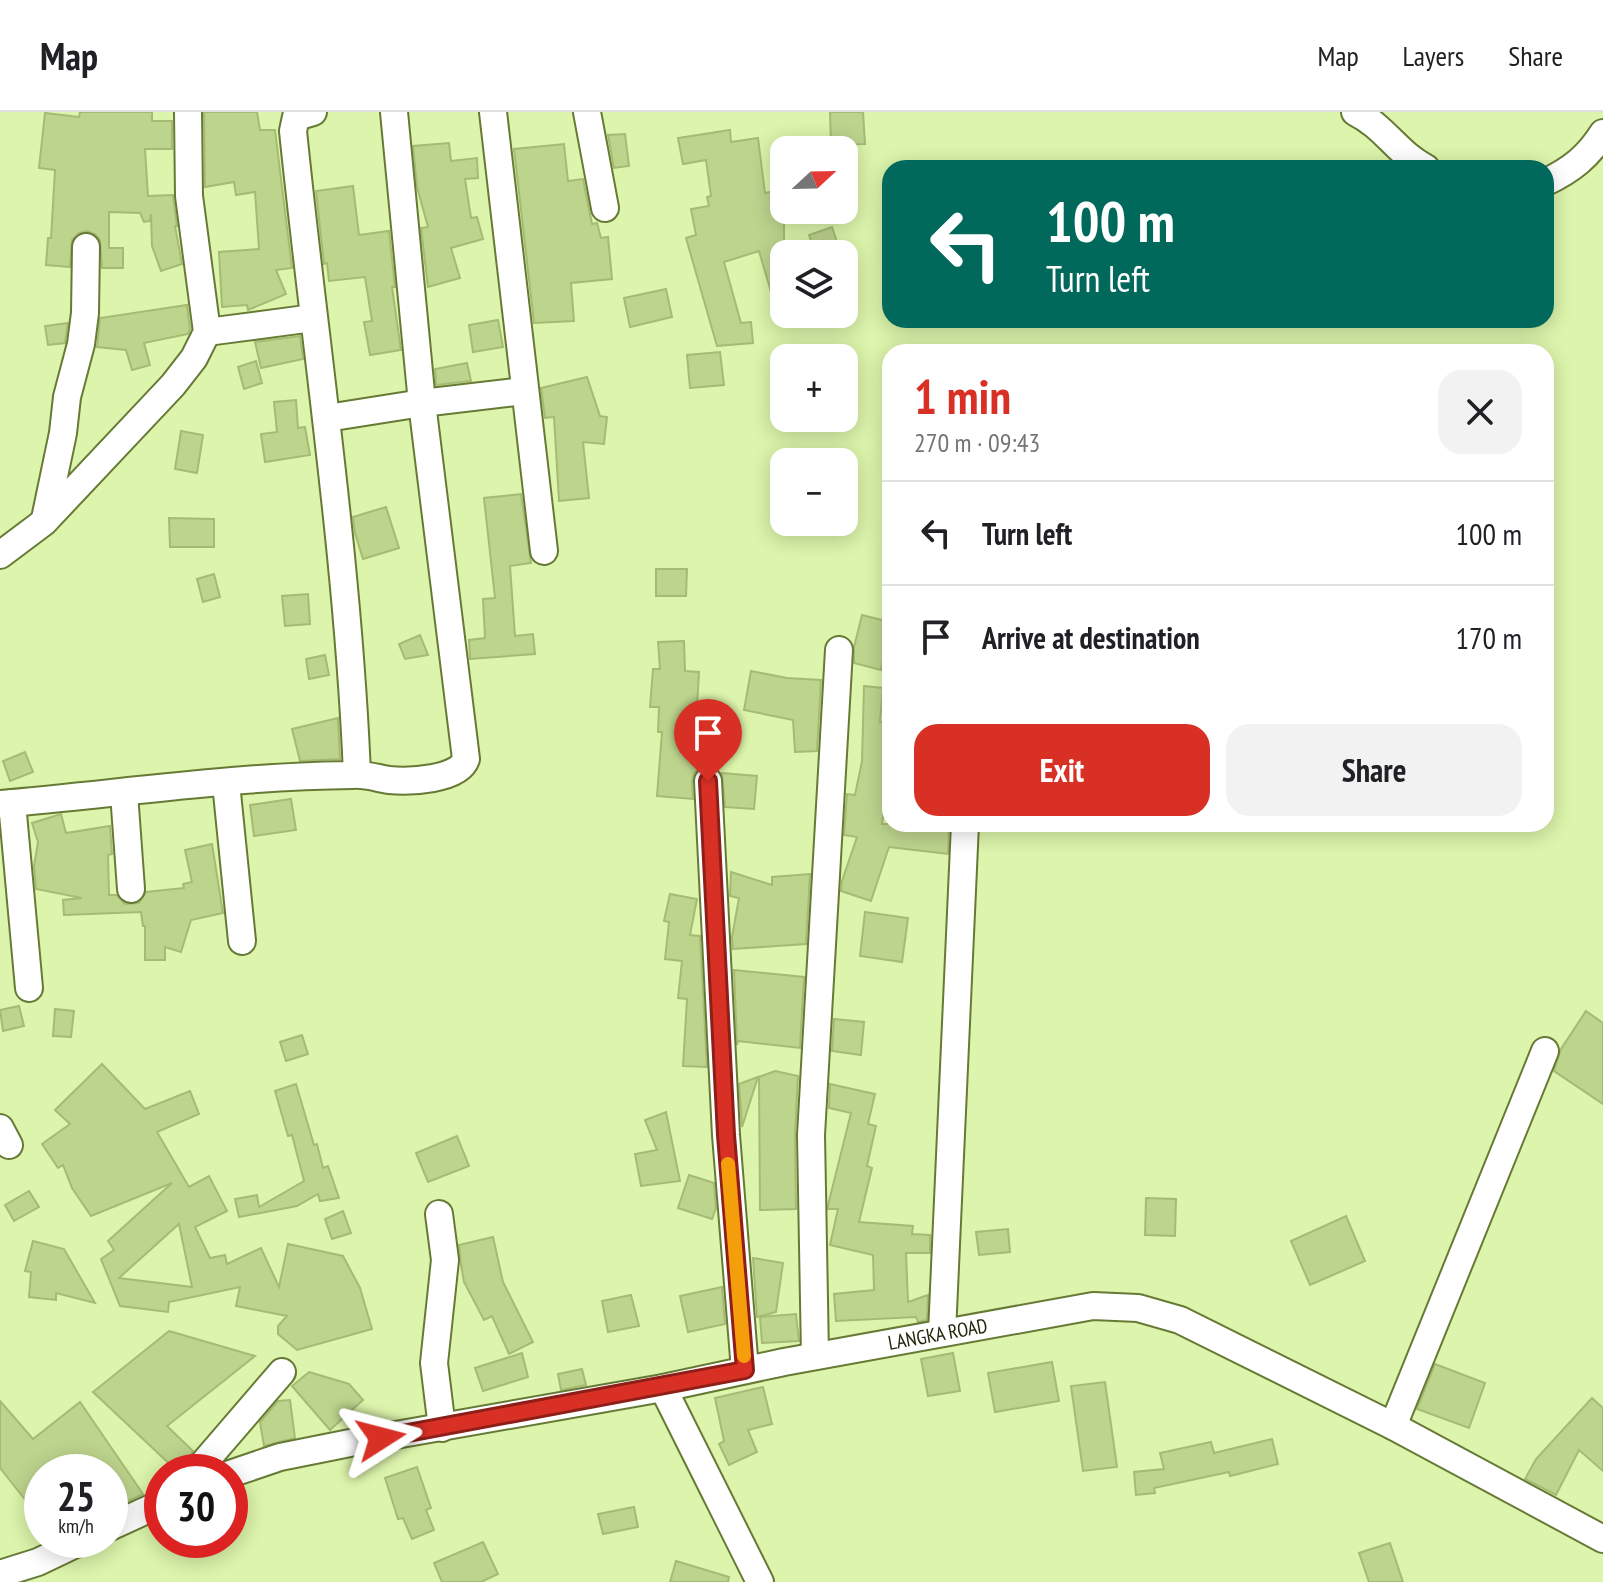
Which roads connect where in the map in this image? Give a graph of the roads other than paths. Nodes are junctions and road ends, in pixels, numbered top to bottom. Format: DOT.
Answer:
graph roads {
  1 [pos="188,112"];
  2 [pos="313,112"];
  3 [pos="394,112"];
  4 [pos="493,112"];
  5 [pos="587,112"];
  6 [pos="1355,112"];
  7 [pos="1603,133"];
  8 [pos="1410,160"];
  9 [pos="1554,178"];
  10 [pos="605,208"];
  11 [pos="86,247"];
  12 [pos="313,318"];
  13 [pos="207,332"];
  14 [pos="524,391"];
  15 [pos="422,403"];
  16 [pos="327,418"];
  17 [pos="44,522"];
  18 [pos="544,551"];
  19 [pos="0,555"];
  20 [pos="839,650"];
  21 [pos="357,774"];
  22 [pos="708,781"];
  23 [pos="226,783"];
  24 [pos="124,793"];
  25 [pos="6,804"];
  26 [pos="965,832"];
  27 [pos="131,889"];
  28 [pos="242,941"];
  29 [pos="29,988"];
  30 [pos="1545,1051"];
  31 [pos="439,1214"];
  32 [pos="942,1333"];
  33 [pos="815,1356"];
  34 [pos="745,1370"];
  35 [pos="282,1372"];
  36 [pos="663,1388"];
  37 [pos="1393,1426"];
  38 [pos="442,1428"];
  39 [pos="211,1454"];
  40 [pos="248,1468"];
  41 [pos="1603,1539"];
  42 [pos="46,1558"];
  43 [pos="0,1574"];
  44 [pos="760,1582"];
  1 -- 13 [label="street"];
  2 -- 12 [label="street"];
  3 -- 15 [label="street"];
  4 -- 14 [label="street"];
  5 -- 10 [label="street"];
  6 -- 8 [label="street"];
  7 -- 9 [label="street"];
  11 -- 17 [label="street"];
  12 -- 13 [label="street"];
  12 -- 16 [label="street"];
  13 -- 17 [label="street"];
  14 -- 15 [label="street"];
  14 -- 18 [label="street"];
  15 -- 16 [label="street"];
  15 -- 21 [label="street"];
  16 -- 21 [label="street"];
  17 -- 19 [label="street"];
  20 -- 33 [label="street"];
  21 -- 23 [label="street"];
  22 -- 34 [label="street"];
  23 -- 24 [label="street"];
  23 -- 28 [label="street"];
  24 -- 25 [label="street"];
  24 -- 27 [label="street"];
  25 -- 29 [label="street"];
  26 -- 32 [label="street"];
  30 -- 37 [label="street"];
  31 -- 38 [label="street"];
  32 -- 33 [label="street, LANGKA ROAD"];
  32 -- 37 [label="street, LANGKA ROAD"];
  33 -- 34 [label="street, LANGKA ROAD"];
  34 -- 36 [label="street, LANGKA ROAD"];
  35 -- 39 [label="street"];
  36 -- 38 [label="street, LANGKA ROAD"];
  36 -- 44 [label="street"];
  37 -- 41 [label="street, LANGKA ROAD"];
  38 -- 40 [label="street, LANGKA ROAD"];
  42 -- 43 [label="street"];
}
